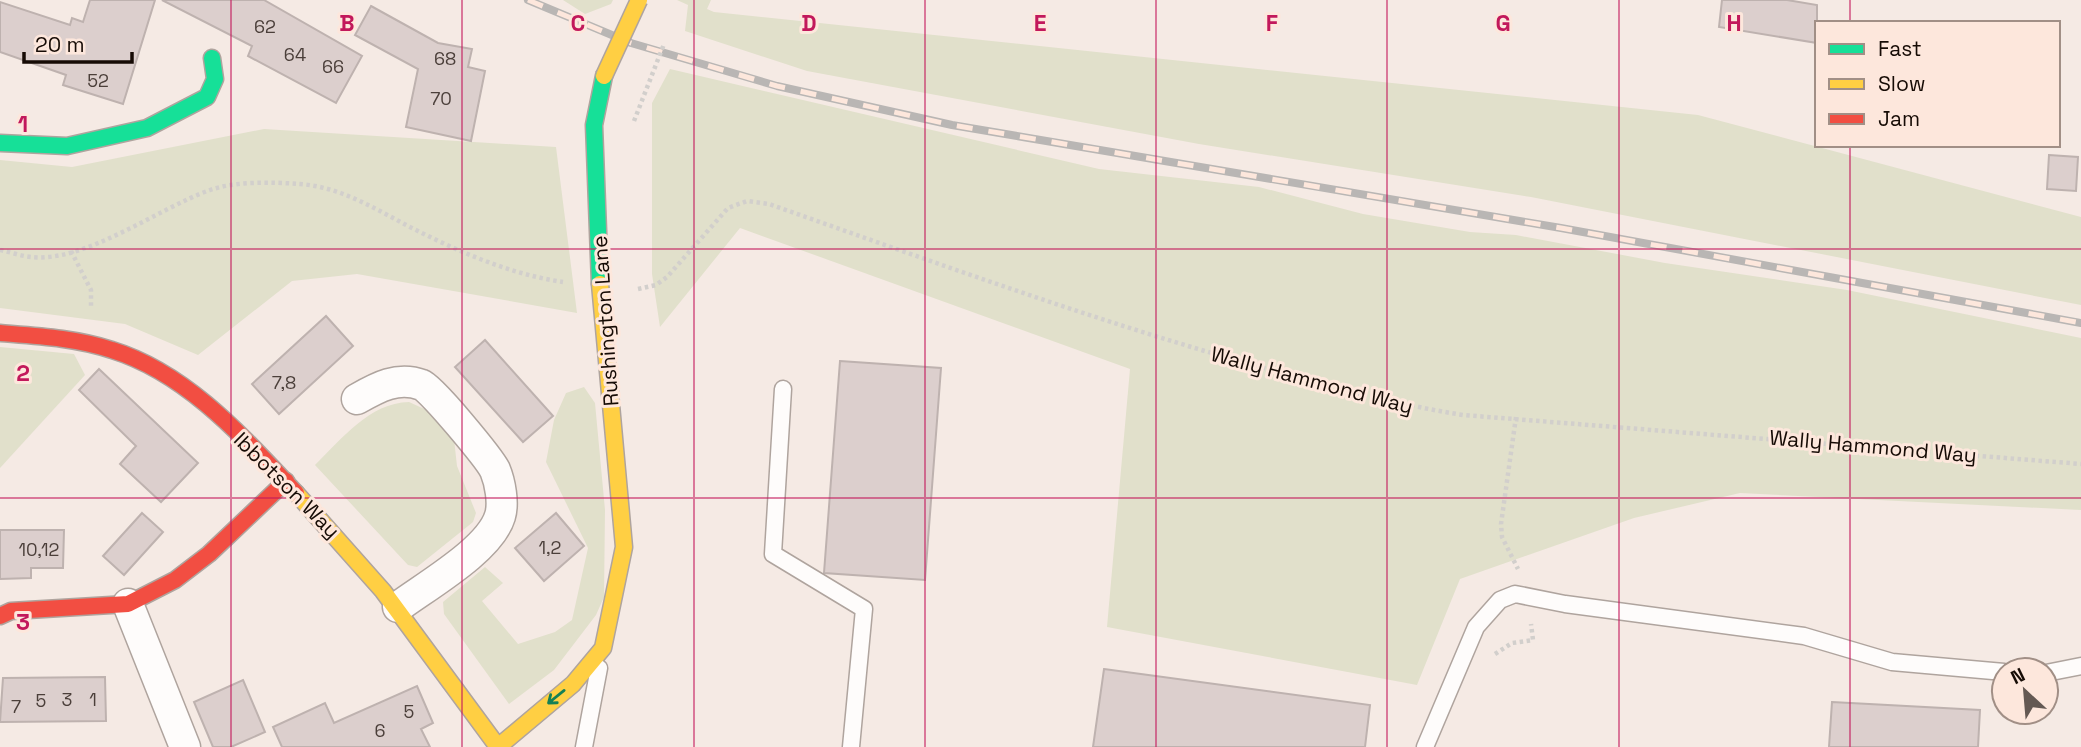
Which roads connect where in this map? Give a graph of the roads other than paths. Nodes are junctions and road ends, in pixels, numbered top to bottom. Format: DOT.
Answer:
graph roads {
  1 [pos="639,0"];
  2 [pos="212,58"];
  3 [pos="0,143"];
  4 [pos="0,333"];
  5 [pos="783,388"];
  6 [pos="358,398"];
  7 [pos="286,481"];
  8 [pos="128,604"];
  9 [pos="397,607"];
  10 [pos="0,617"];
  11 [pos="603,648"];
  12 [pos="2081,666"];
  13 [pos="2060,670"];
  14 [pos="1990,672"];
  15 [pos="185,747"];
  16 [pos="498,747"];
  17 [pos="584,747"];
  18 [pos="851,747"];
  19 [pos="1425,747"];
  1 -- 11 [label="street, Rushington Lane, bridge"];
  2 -- 3 [label="street"];
  4 -- 7 [label="street, Ibbotson Way"];
  5 -- 18 [label="lane"];
  6 -- 9 [label="street"];
  7 -- 8 [label="street"];
  7 -- 9 [label="street, Ibbotson Way"];
  8 -- 10 [label="street"];
  8 -- 15 [label="street"];
  9 -- 16 [label="street, Ibbotson Way"];
  11 -- 16 [label="street, Rushington Lane, one-way"];
  11 -- 17 [label="lane, Rushington Lane"];
  12 -- 13 [label="lane"];
  14 -- 19 [label="lane"];
}
